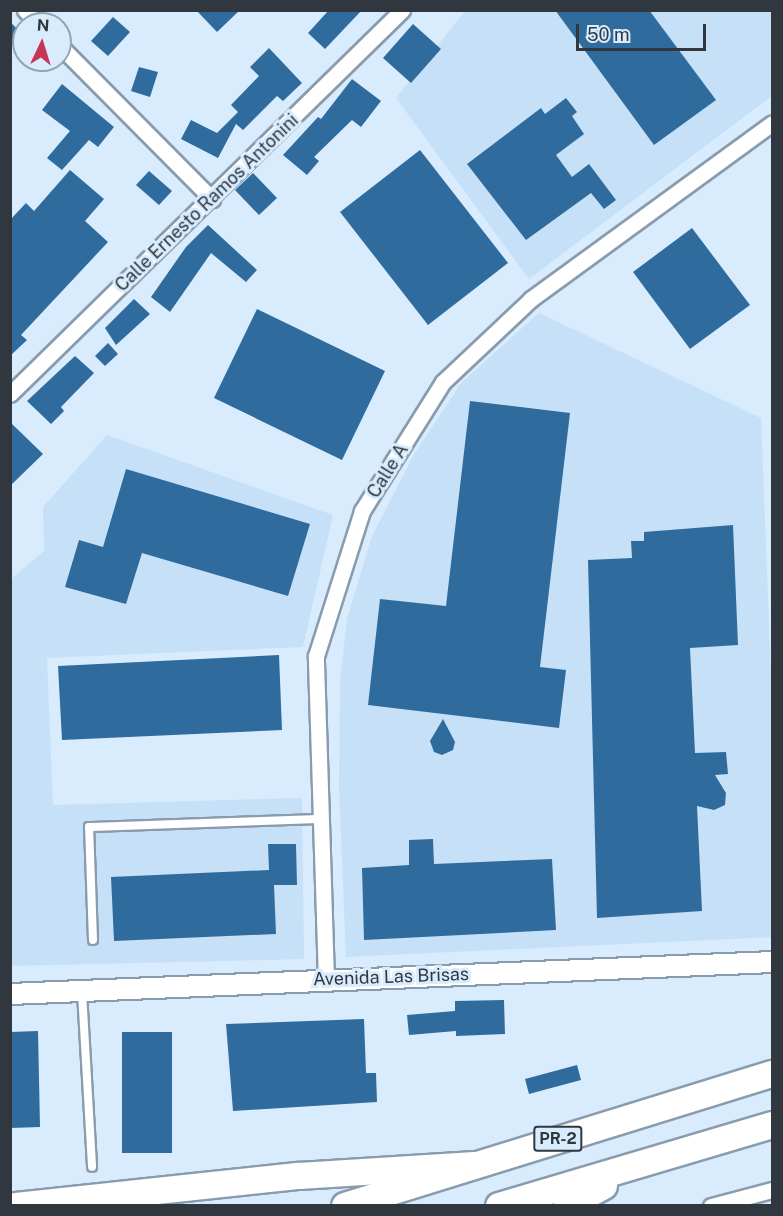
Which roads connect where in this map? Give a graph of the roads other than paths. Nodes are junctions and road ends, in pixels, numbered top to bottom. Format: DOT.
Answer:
graph roads {
  1 [pos="402,10"];
  2 [pos="72,58"];
  3 [pos="772,123"];
  4 [pos="212,199"];
  5 [pos="10,394"];
  6 [pos="321,819"];
  7 [pos="93,940"];
  8 [pos="772,962"];
  9 [pos="326,980"];
  10 [pos="82,991"];
  11 [pos="10,994"];
  12 [pos="772,1074"];
  13 [pos="772,1125"];
  14 [pos="651,1161"];
  15 [pos="475,1164"];
  16 [pos="92,1167"];
  17 [pos="772,1190"];
  18 [pos="16,1206"];
  19 [pos="345,1206"];
  20 [pos="499,1206"];
  21 [pos="567,1206"];
  22 [pos="711,1206"];
  1 -- 4 [label="street, Calle Ernesto Ramos Antonini"];
  2 -- 4 [label="street"];
  3 -- 6 [label="street, Calle A"];
  4 -- 5 [label="street, Calle Ernesto Ramos Antonini"];
  6 -- 7 [label="lane"];
  6 -- 9 [label="street, Calle A"];
  8 -- 9 [label="street, Avenida Las Brisas"];
  9 -- 10 [label="street, Avenida Las Brisas"];
  10 -- 11 [label="street, Avenida Las Brisas"];
  10 -- 16 [label="lane"];
  12 -- 15 [label="highway, PR-2"];
  13 -- 14 [label="highway"];
  14 -- 20 [label="highway"];
  14 -- 21 [label="highway"];
  15 -- 18 [label="highway"];
  15 -- 19 [label="highway, PR-2"];
  17 -- 22 [label="street"];
}
